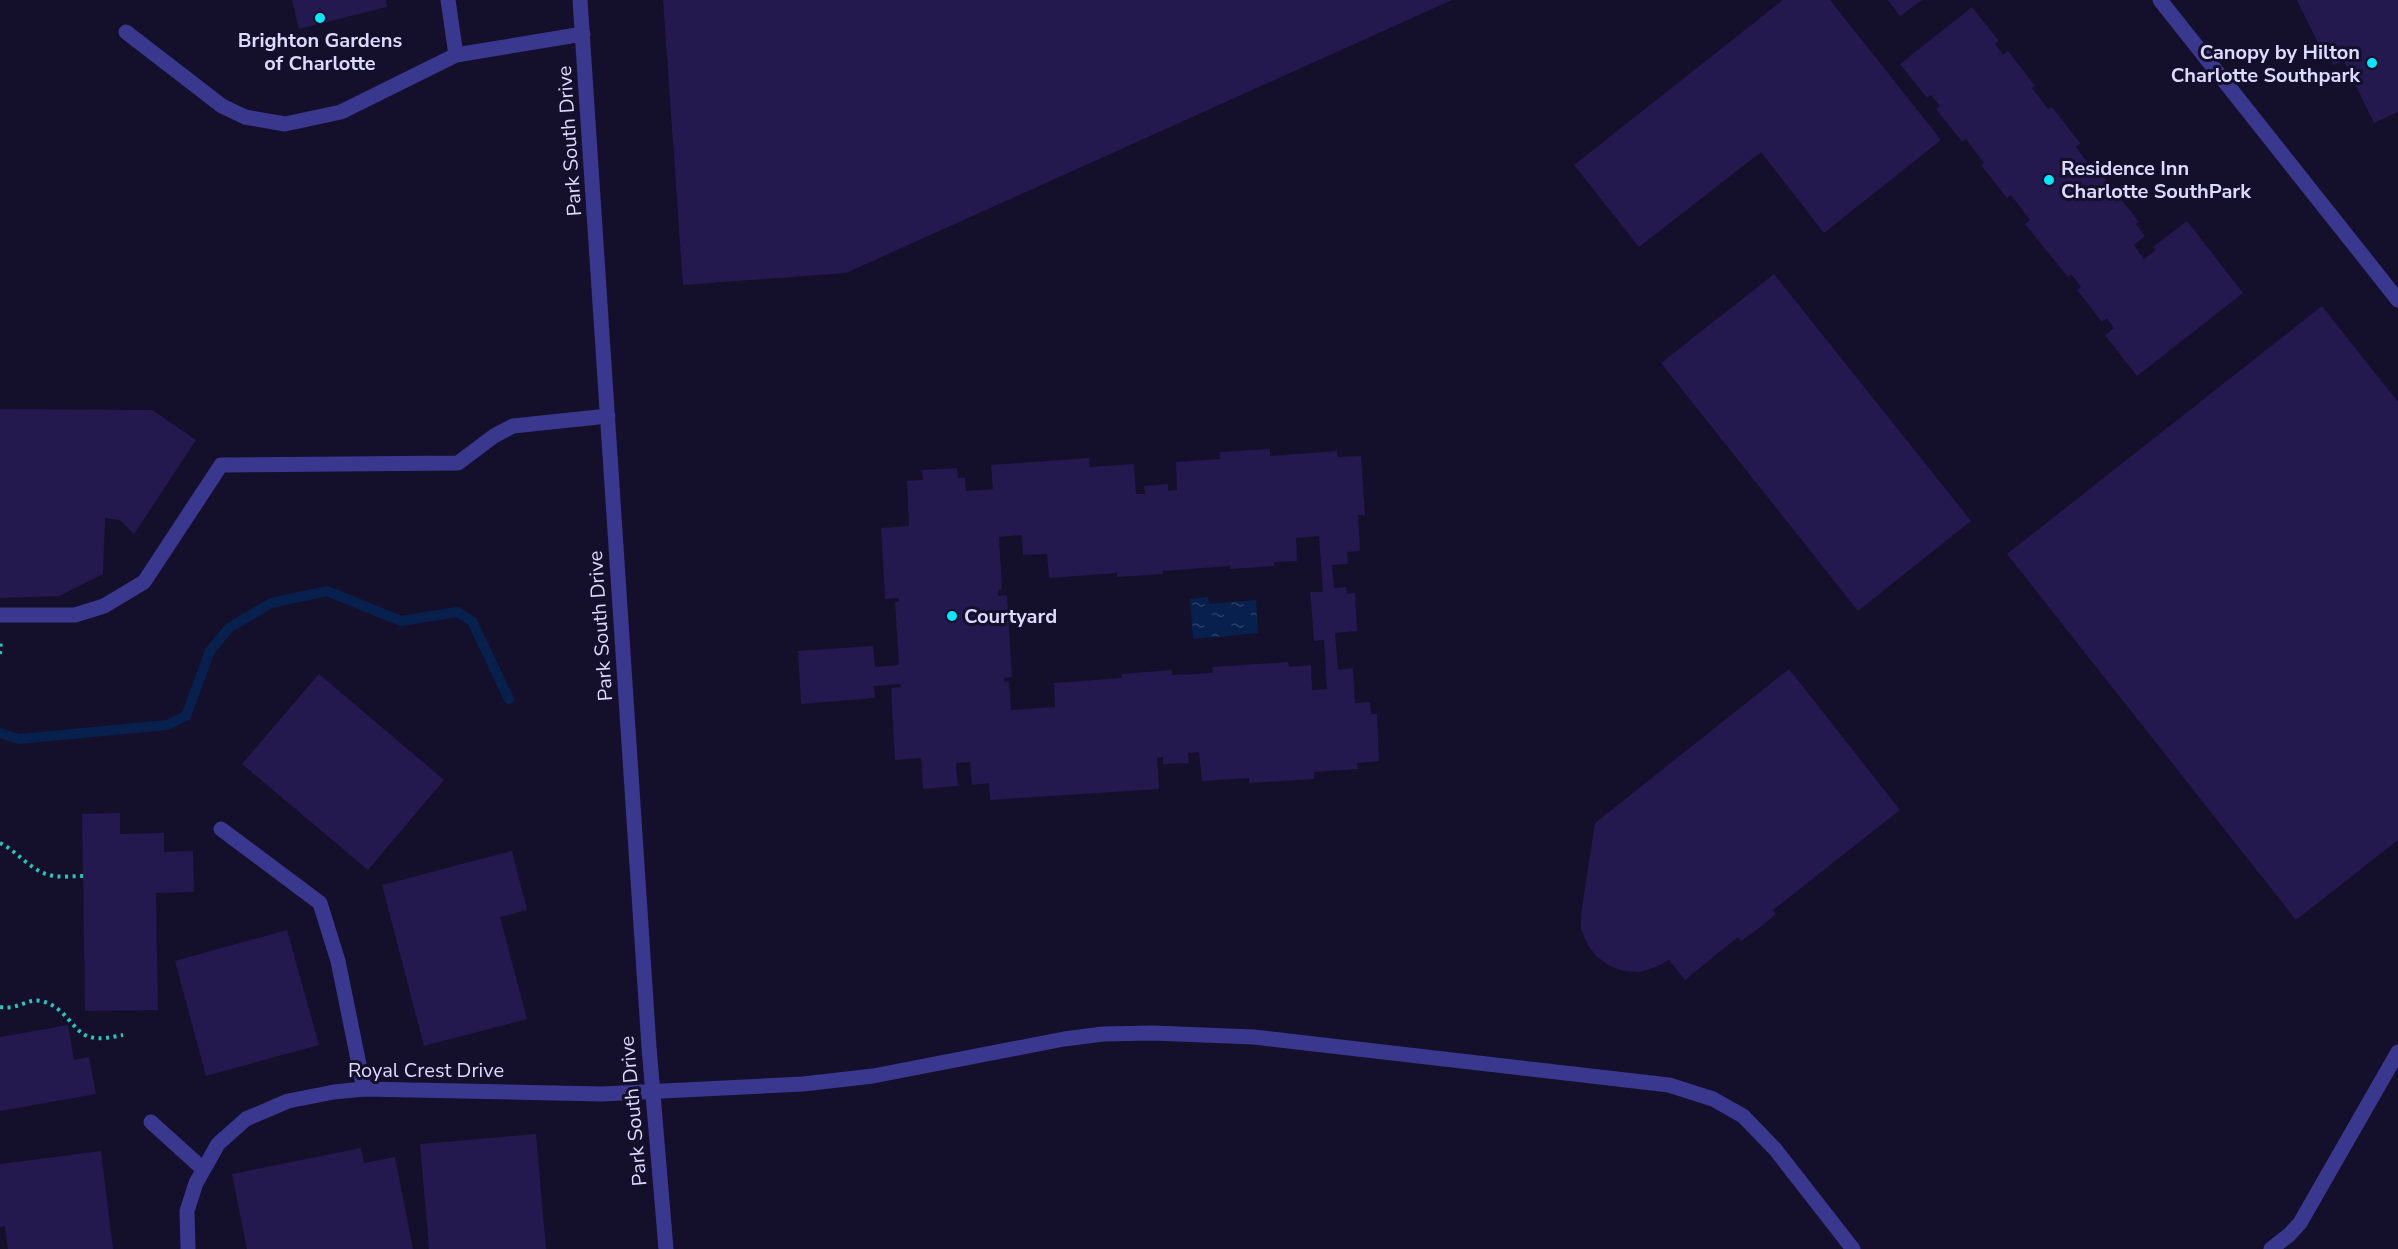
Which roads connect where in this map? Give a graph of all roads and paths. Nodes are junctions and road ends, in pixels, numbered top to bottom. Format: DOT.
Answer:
graph roads {
  1 [pos="448,0"];
  2 [pos="580,0"];
  3 [pos="2160,0"];
  4 [pos="126,32"];
  5 [pos="583,34"];
  6 [pos="456,55"];
  7 [pos="2398,300"];
  8 [pos="608,416"];
  9 [pos="0,615"];
  10 [pos="221,829"];
  11 [pos="0,843"];
  12 [pos="83,876"];
  13 [pos="0,1007"];
  14 [pos="123,1035"];
  15 [pos="2398,1052"];
  16 [pos="364,1089"];
  17 [pos="652,1092"];
  18 [pos="151,1122"];
  19 [pos="203,1169"];
  20 [pos="188,1249"];
  21 [pos="666,1249"];
  22 [pos="1853,1249"];
  23 [pos="2271,1249"];
  1 -- 6 [label="street"];
  2 -- 5 [label="street, Park South Drive"];
  3 -- 7 [label="street"];
  4 -- 6 [label="street"];
  5 -- 6 [label="street"];
  5 -- 8 [label="street, Park South Drive"];
  8 -- 9 [label="street"];
  8 -- 17 [label="street, Park South Drive"];
  10 -- 16 [label="street"];
  11 -- 12 [label="path"];
  13 -- 14 [label="path"];
  15 -- 23 [label="street"];
  16 -- 17 [label="street, Royal Crest Drive"];
  16 -- 19 [label="street, Royal Crest Drive"];
  17 -- 21 [label="street, Park South Drive"];
  17 -- 22 [label="street, Royal Crest Drive"];
  18 -- 19 [label="street"];
  19 -- 20 [label="street, Royal Crest Drive"];
}
